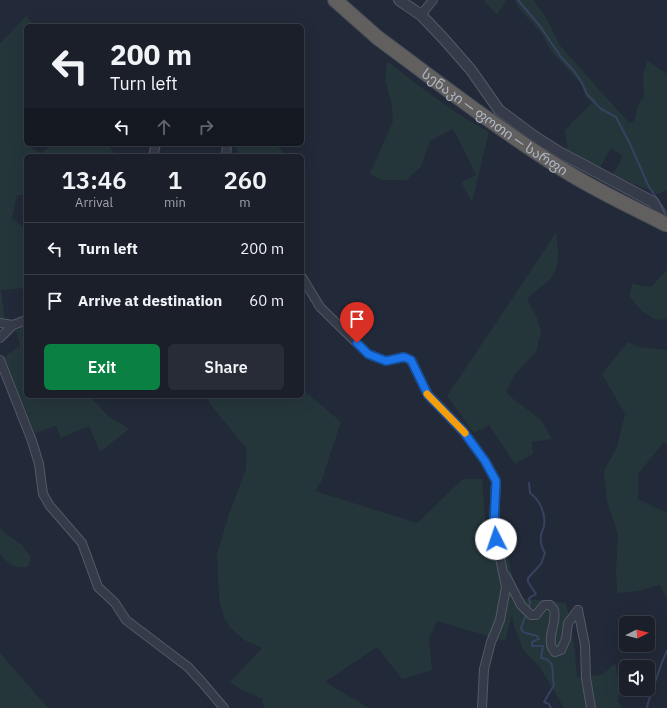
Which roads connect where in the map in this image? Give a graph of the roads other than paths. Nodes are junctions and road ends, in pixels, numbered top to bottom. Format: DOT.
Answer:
graph roads {
  1 [pos="335,0"];
  2 [pos="400,0"];
  3 [pos="434,0"];
  4 [pos="421,15"];
  5 [pos="667,225"];
  6 [pos="667,230"];
  7 [pos="304,280"];
  8 [pos="24,321"];
  9 [pos="0,324"];
  10 [pos="13,325"];
  11 [pos="0,338"];
  12 [pos="0,360"];
  13 [pos="502,569"];
  14 [pos="224,708"];
  15 [pos="482,708"];
  16 [pos="591,708"];
  1 -- 5 [label="highway, სენაკი — ფოთი — სარფი, bridge"];
  2 -- 4 [label="street"];
  3 -- 4 [label="street"];
  4 -- 6 [label="street"];
  7 -- 13 [label="street"];
  8 -- 10 [label="street"];
  9 -- 10 [label="street"];
  10 -- 11 [label="street"];
  12 -- 14 [label="street"];
  13 -- 15 [label="street"];
  13 -- 16 [label="street"];
}
